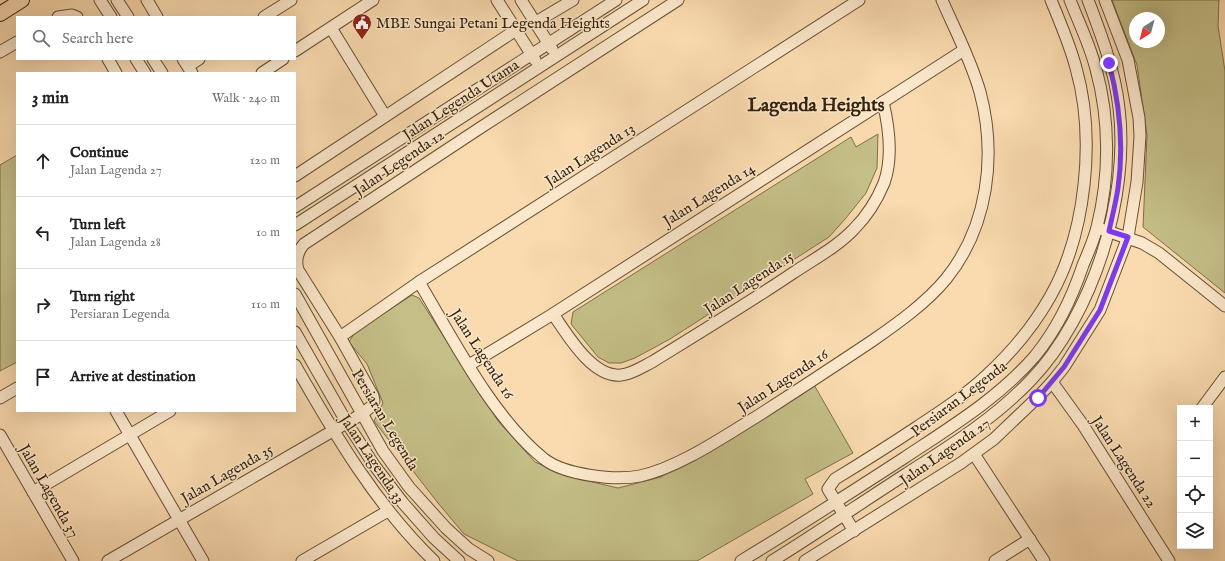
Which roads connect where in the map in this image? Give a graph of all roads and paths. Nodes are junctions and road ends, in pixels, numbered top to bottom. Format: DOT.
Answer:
graph roads {
  1 [pos="22,0"];
  2 [pos="100,0"];
  3 [pos="117,0"];
  4 [pos="147,0"];
  5 [pos="290,0"];
  6 [pos="374,0"];
  7 [pos="497,0"];
  8 [pos="521,0"];
  9 [pos="573,0"];
  10 [pos="616,0"];
  11 [pos="643,0"];
  12 [pos="678,0"];
  13 [pos="859,0"];
  14 [pos="942,0"];
  15 [pos="1051,0"];
  16 [pos="1070,0"];
  17 [pos="1088,0"];
  18 [pos="1105,0"];
  19 [pos="0,14"];
  20 [pos="110,16"];
  21 [pos="127,16"];
  22 [pos="156,16"];
  23 [pos="266,16"];
  24 [pos="536,22"];
  25 [pos="331,28"];
  26 [pos="516,30"];
  27 [pos="16,43"];
  28 [pos="549,44"];
  29 [pos="296,50"];
  30 [pos="964,50"];
  31 [pos="0,52"];
  32 [pos="532,54"];
  33 [pos="556,56"];
  34 [pos="109,60"];
  35 [pos="137,60"];
  36 [pos="197,60"];
  37 [pos="282,60"];
  38 [pos="157,66"];
  39 [pos="188,66"];
  40 [pos="540,67"];
  41 [pos="115,72"];
  42 [pos="144,72"];
  43 [pos="147,72"];
  44 [pos="264,72"];
  45 [pos="462,100"];
  46 [pos="883,102"];
  47 [pos="470,112"];
  48 [pos="385,116"];
  49 [pos="480,128"];
  50 [pos="296,175"];
  51 [pos="296,206"];
  52 [pos="296,224"];
  53 [pos="1097,228"];
  54 [pos="1109,231"];
  55 [pos="1128,237"];
  56 [pos="419,282"];
  57 [pos="296,296"];
  58 [pos="1225,306"];
  59 [pos="552,314"];
  60 [pos="296,334"];
  61 [pos="340,337"];
  62 [pos="469,365"];
  63 [pos="296,367"];
  64 [pos="1225,376"];
  65 [pos="1052,382"];
  66 [pos="16,389"];
  67 [pos="0,398"];
  68 [pos="1204,405"];
  69 [pos="117,412"];
  70 [pos="168,412"];
  71 [pos="362,414"];
  72 [pos="347,422"];
  73 [pos="334,430"];
  74 [pos="0,435"];
  75 [pos="130,435"];
  76 [pos="974,454"];
  77 [pos="33,492"];
  78 [pos="835,503"];
  79 [pos="388,511"];
  80 [pos="844,515"];
  81 [pos="180,520"];
  82 [pos="854,531"];
  83 [pos="1030,539"];
  84 [pos="73,561"];
  85 [pos="108,561"];
  86 [pos="203,561"];
  87 [pos="302,561"];
  88 [pos="434,561"];
  89 [pos="459,561"];
  90 [pos="488,561"];
  91 [pos="741,561"];
  92 [pos="772,561"];
  93 [pos="806,561"];
  94 [pos="995,561"];
  95 [pos="1044,561"];
  96 [pos="1169,561"];
  1 -- 19 [label="main road"];
  2 -- 20 [label="street"];
  3 -- 21 [label="street"];
  4 -- 22 [label="street"];
  5 -- 23 [label="street"];
  6 -- 25 [label="street"];
  7 -- 26 [label="street"];
  8 -- 24 [label="street"];
  9 -- 24 [label="street"];
  10 -- 28 [label="street, Jalan Legenda Utama"];
  11 -- 33 [label="street, Jalan Legenda Utama"];
  12 -- 49 [label="street, Jalan Legenda 12"];
  13 -- 56 [label="street, Jalan Lagenda 13"];
  14 -- 30 [label="street, Jalan Lagenda 16"];
  15 -- 78 [label="street"];
  16 -- 53 [label="street, Persiaran Legenda"];
  17 -- 54 [label="street, Persiaran Legenda"];
  18 -- 55 [label="street, Jalan Lagenda 27"];
  24 -- 28 [label="street"];
  25 -- 29 [label="street"];
  25 -- 48 [label="street"];
  26 -- 32 [label="street"];
  26 -- 48 [label="street"];
  27 -- 31 [label="street"];
  28 -- 32 [label="street, Jalan Legenda Utama"];
  28 -- 33 [label="street"];
  30 -- 46 [label="street, Jalan Lagenda 14"];
  30 -- 62 [label="street, Jalan Lagenda 16"];
  32 -- 40 [label="street"];
  32 -- 45 [label="street, Jalan Legenda Utama"];
  33 -- 40 [label="street, Jalan Legenda Utama"];
  34 -- 41 [label="street"];
  35 -- 42 [label="street"];
  36 -- 39 [label="street"];
  37 -- 44 [label="street"];
  38 -- 43 [label="street"];
  40 -- 47 [label="street, Jalan Legenda Utama"];
  45 -- 47 [label="street"];
  45 -- 51 [label="street, Jalan Legenda Utama"];
  46 -- 59 [label="street, Jalan Lagenda 14"];
  46 -- 59 [label="street, Jalan Lagenda 15"];
  47 -- 49 [label="street"];
  47 -- 52 [label="street, Jalan Legenda Utama"];
  48 -- 50 [label="street"];
  49 -- 61 [label="street, Jalan Legenda 12"];
  53 -- 54 [label="street"];
  53 -- 78 [label="street, Persiaran Legenda"];
  54 -- 55 [label="street"];
  54 -- 80 [label="street, Persiaran Legenda"];
  55 -- 58 [label="street"];
  55 -- 65 [label="street, Jalan Lagenda 27"];
  56 -- 61 [label="street, Jalan Lagenda 13"];
  56 -- 62 [label="street, Jalan Lagenda 16"];
  57 -- 71 [label="street, Persiaran Legenda"];
  59 -- 62 [label="street, Jalan Lagenda 14"];
  60 -- 72 [label="street, Persiaran Legenda"];
  61 -- 71 [label="street, Jalan Legenda 12"];
  63 -- 73 [label="street, Jalan Lagenda 33"];
  64 -- 68 [label="street"];
  65 -- 76 [label="street, Jalan Lagenda 27"];
  65 -- 96 [label="street, Jalan Lagenda 22"];
  66 -- 67 [label="street"];
  69 -- 75 [label="street"];
  70 -- 75 [label="street"];
  71 -- 72 [label="street, Jalan Lagenda 35"];
  71 -- 90 [label="street, Persiaran Legenda"];
  72 -- 73 [label="street, Jalan Lagenda 35"];
  72 -- 89 [label="street, Persiaran Legenda"];
  73 -- 79 [label="street, Jalan Lagenda 33"];
  73 -- 81 [label="street, Jalan Lagenda 35"];
  74 -- 77 [label="street, Jalan Lagenda 37"];
  75 -- 77 [label="street"];
  75 -- 81 [label="street"];
  76 -- 82 [label="street, Jalan Lagenda 27"];
  76 -- 83 [label="street"];
  77 -- 84 [label="street, Jalan Lagenda 37"];
  78 -- 80 [label="street"];
  78 -- 91 [label="street, Persiaran Legenda"];
  79 -- 87 [label="street"];
  79 -- 88 [label="street, Jalan Lagenda 33"];
  80 -- 82 [label="street"];
  80 -- 92 [label="street, Persiaran Legenda"];
  81 -- 85 [label="street, Jalan Lagenda 35"];
  81 -- 86 [label="street"];
  82 -- 93 [label="street, Jalan Lagenda 27"];
  83 -- 94 [label="street"];
  83 -- 95 [label="street"];
}
